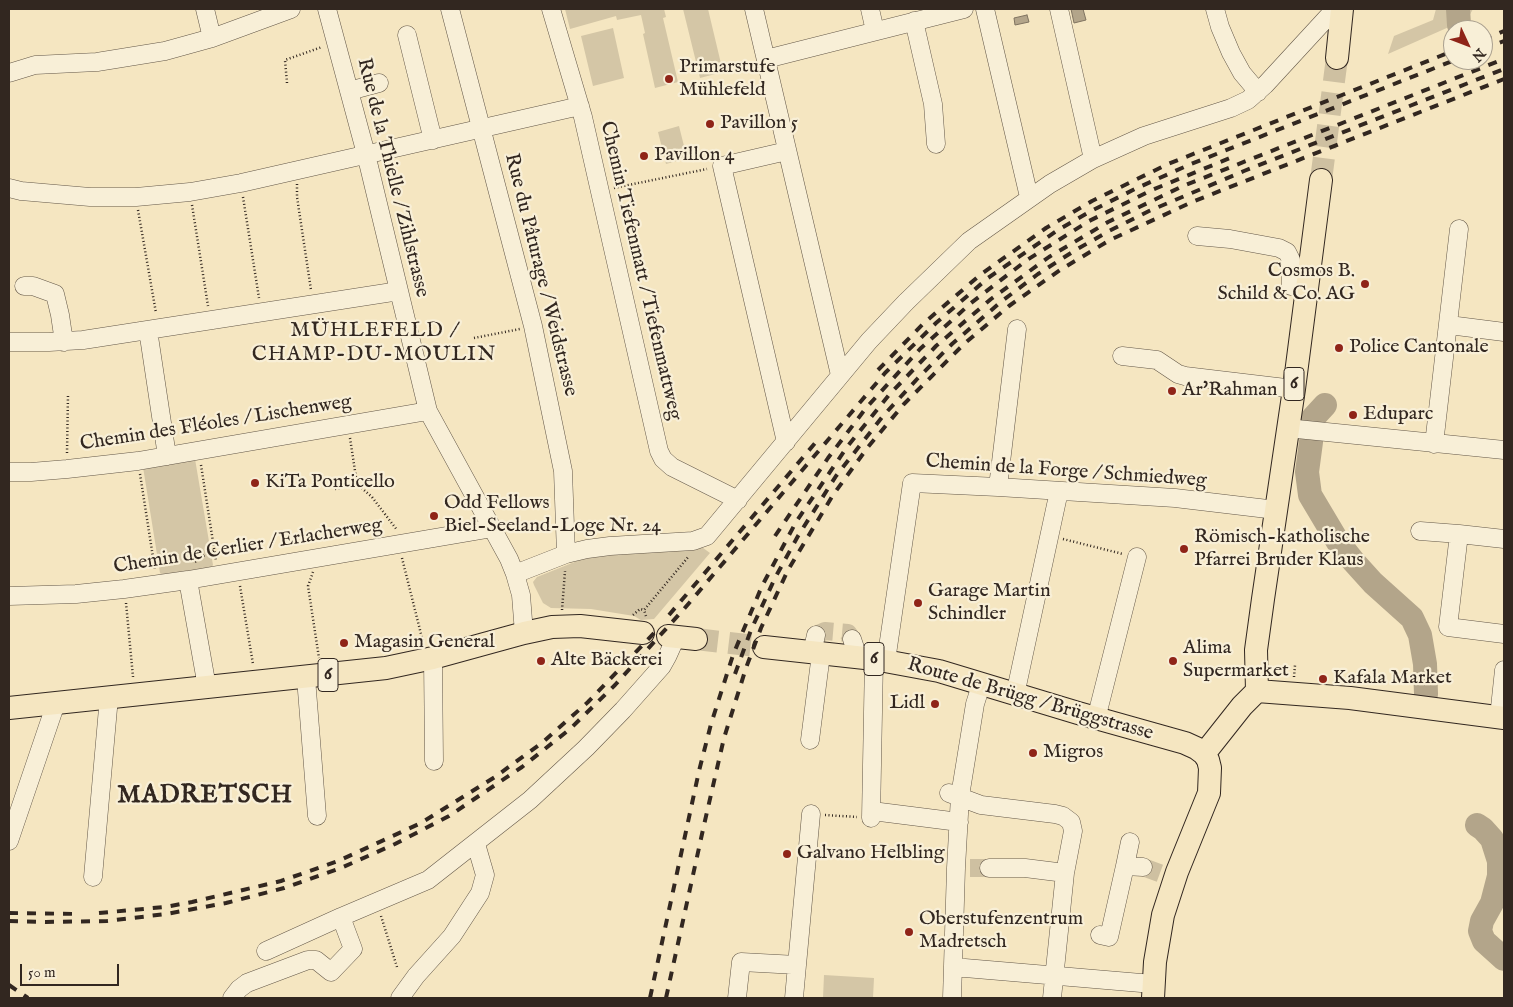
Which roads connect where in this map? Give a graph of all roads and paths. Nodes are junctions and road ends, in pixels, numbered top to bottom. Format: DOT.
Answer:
graph roads {
  1 [pos="205,9"];
  2 [pos="291,9"];
  3 [pos="327,9"];
  4 [pos="450,9"];
  5 [pos="552,9"];
  6 [pos="754,9"];
  7 [pos="870,9"];
  8 [pos="964,9"];
  9 [pos="985,9"];
  10 [pos="1059,9"];
  11 [pos="1214,9"];
  12 [pos="1335,9"];
  13 [pos="1342,9"];
  14 [pos="914,21"];
  15 [pos="875,31"];
  16 [pos="407,35"];
  17 [pos="212,38"];
  18 [pos="336,42"];
  19 [pos="1337,58"];
  20 [pos="766,59"];
  21 [pos="9,74"];
  22 [pos="287,83"];
  23 [pos="379,84"];
  24 [pos="349,91"];
  25 [pos="1258,92"];
  26 [pos="580,106"];
  27 [pos="482,128"];
  28 [pos="433,140"];
  29 [pos="936,144"];
  30 [pos="787,151"];
  31 [pos="366,154"];
  32 [pos="1093,159"];
  33 [pos="722,166"];
  34 [pos="297,170"];
  35 [pos="1321,180"];
  36 [pos="241,183"];
  37 [pos="9,188"];
  38 [pos="600,190"];
  39 [pos="190,192"];
  40 [pos="136,197"];
  41 [pos="1029,198"];
  42 [pos="1460,228"];
  43 [pos="1197,236"];
  44 [pos="24,286"];
  45 [pos="1306,288"];
  46 [pos="400,291"];
  47 [pos="319,303"];
  48 [pos="261,312"];
  49 [pos="210,320"];
  50 [pos="1449,325"];
  51 [pos="533,326"];
  52 [pos="153,329"];
  53 [pos="1017,329"];
  54 [pos="1504,332"];
  55 [pos="474,338"];
  56 [pos="9,342"];
  57 [pos="64,342"];
  58 [pos="1122,356"];
  59 [pos="840,375"];
  60 [pos="1294,389"];
  61 [pos="68,395"];
  62 [pos="428,411"];
  63 [pos="348,425"];
  64 [pos="1287,428"];
  65 [pos="786,442"];
  66 [pos="1434,444"];
  67 [pos="1504,450"];
  68 [pos="199,451"];
  69 [pos="167,456"];
  70 [pos="138,461"];
  71 [pos="66,469"];
  72 [pos="9,472"];
  73 [pos="357,484"];
  74 [pos="998,487"];
  75 [pos="335,489"];
  76 [pos="1059,491"];
  77 [pos="738,500"];
  78 [pos="1276,510"];
  79 [pos="493,528"];
  80 [pos="1420,531"];
  81 [pos="1459,534"];
  82 [pos="1049,536"];
  83 [pos="1504,539"];
  84 [pos="699,540"];
  85 [pos="404,548"];
  86 [pos="214,550"];
  87 [pos="1137,557"];
  88 [pos="565,560"];
  89 [pos="313,566"];
  90 [pos="237,571"];
  91 [pos="187,572"];
  92 [pos="516,574"];
  93 [pos="158,575"];
  94 [pos="218,575"];
  95 [pos="124,589"];
  96 [pos="9,596"];
  97 [pos="562,610"];
  98 [pos="644,610"];
  99 [pos="639,624"];
  100 [pos="524,633"];
  101 [pos="1504,634"];
  102 [pos="680,637"];
  103 [pos="764,648"];
  104 [pos="816,648"];
  105 [pos="429,654"];
  106 [pos="867,654"];
  107 [pos="1295,665"];
  108 [pos="1504,670"];
  109 [pos="1220,671"];
  110 [pos="313,672"];
  111 [pos="254,673"];
  112 [pos="1236,675"];
  113 [pos="1294,677"];
  114 [pos="133,685"];
  115 [pos="981,685"];
  116 [pos="206,687"];
  117 [pos="1257,691"];
  118 [pos="1015,694"];
  119 [pos="109,697"];
  120 [pos="56,703"];
  121 [pos="9,708"];
  122 [pos="1502,717"];
  123 [pos="1096,719"];
  124 [pos="810,740"];
  125 [pos="1204,754"];
  126 [pos="434,761"];
  127 [pos="955,794"];
  128 [pos="812,814"];
  129 [pos="987,815"];
  130 [pos="317,816"];
  131 [pos="959,822"];
  132 [pos="9,841"];
  133 [pos="1130,842"];
  134 [pos="476,844"];
  135 [pos="1125,866"];
  136 [pos="1143,867"];
  137 [pos="990,868"];
  138 [pos="1065,873"];
  139 [pos="93,877"];
  140 [pos="377,902"];
  141 [pos="341,917"];
  142 [pos="1100,935"];
  143 [pos="266,951"];
  144 [pos="797,965"];
  145 [pos="397,967"];
  146 [pos="953,967"];
  147 [pos="1054,975"];
  148 [pos="1153,991"];
  149 [pos="232,998"];
  150 [pos="400,998"];
  151 [pos="737,998"];
  152 [pos="794,998"];
  153 [pos="952,998"];
  154 [pos="1052,998"];
  1 -- 17 [label="street"];
  2 -- 17 [label="street"];
  3 -- 18 [label="street, Rue de la Thielle / Zihlstrasse"];
  4 -- 27 [label="street, Rue du Pâturage / Weidstrasse"];
  5 -- 26 [label="street, Chemin Tiefenmatt / Tiefenmattweg"];
  6 -- 20 [label="street"];
  7 -- 15 [label="street"];
  8 -- 14 [label="street"];
  9 -- 41 [label="street"];
  10 -- 32 [label="street"];
  11 -- 25 [label="street"];
  12 -- 25 [label="street"];
  13 -- 19 [label="main road"];
  14 -- 15 [label="street"];
  14 -- 29 [label="street"];
  15 -- 20 [label="street"];
  16 -- 28 [label="street"];
  17 -- 21 [label="street"];
  18 -- 22 [label="path"];
  18 -- 24 [label="street, Rue de la Thielle / Zihlstrasse"];
  20 -- 30 [label="street"];
  23 -- 24 [label="street"];
  24 -- 31 [label="street, Rue de la Thielle / Zihlstrasse"];
  25 -- 32 [label="street"];
  26 -- 27 [label="street"];
  26 -- 38 [label="street, Chemin Tiefenmatt / Tiefenmattweg"];
  27 -- 28 [label="street"];
  27 -- 51 [label="street, Rue du Pâturage / Weidstrasse"];
  28 -- 31 [label="street"];
  30 -- 33 [label="street"];
  30 -- 59 [label="street"];
  31 -- 34 [label="street"];
  31 -- 46 [label="street, Rue de la Thielle / Zihlstrasse"];
  32 -- 41 [label="street"];
  33 -- 38 [label="path"];
  33 -- 65 [label="street"];
  34 -- 36 [label="street"];
  34 -- 47 [label="path"];
  35 -- 45 [label="main road, 6"];
  36 -- 39 [label="street"];
  36 -- 48 [label="path"];
  37 -- 40 [label="street"];
  38 -- 77 [label="street, Chemin Tiefenmatt / Tiefenmattweg"];
  39 -- 40 [label="street"];
  39 -- 49 [label="path"];
  40 -- 52 [label="path"];
  41 -- 59 [label="street"];
  42 -- 50 [label="street"];
  43 -- 45 [label="street"];
  44 -- 57 [label="street"];
  45 -- 60 [label="main road, 6"];
  46 -- 47 [label="street"];
  46 -- 62 [label="street, Rue de la Thielle / Zihlstrasse"];
  47 -- 48 [label="street"];
  48 -- 49 [label="street"];
  49 -- 52 [label="street"];
  50 -- 54 [label="street"];
  50 -- 66 [label="street"];
  51 -- 55 [label="path"];
  51 -- 88 [label="street, Rue du Pâturage / Weidstrasse"];
  52 -- 57 [label="street"];
  52 -- 69 [label="street"];
  53 -- 74 [label="street"];
  56 -- 57 [label="street"];
  58 -- 60 [label="street"];
  59 -- 65 [label="street"];
  60 -- 64 [label="main road, 6"];
  61 -- 71 [label="path"];
  62 -- 63 [label="street, Chemin des Fléoles / Lischenweg"];
  62 -- 79 [label="street, Rue de la Thielle / Zihlstrasse"];
  63 -- 68 [label="street, Chemin des Fléoles / Lischenweg"];
  63 -- 73 [label="path"];
  64 -- 66 [label="street"];
  64 -- 78 [label="main road, 6"];
  65 -- 77 [label="street"];
  66 -- 67 [label="street"];
  68 -- 69 [label="street, Chemin des Fléoles / Lischenweg"];
  68 -- 86 [label="path"];
  69 -- 70 [label="street, Chemin des Fléoles / Lischenweg"];
  70 -- 71 [label="street, Chemin des Fléoles / Lischenweg"];
  70 -- 93 [label="path"];
  71 -- 72 [label="street, Chemin des Fléoles / Lischenweg"];
  73 -- 75 [label="path"];
  73 -- 85 [label="path"];
  74 -- 76 [label="street, Chemin de la Forge / Schmiedweg"];
  74 -- 106 [label="street, Chemin de la Forge / Schmiedweg"];
  76 -- 78 [label="street, Chemin de la Forge / Schmiedweg"];
  76 -- 82 [label="street"];
  77 -- 84 [label="street"];
  78 -- 117 [label="main road, 6"];
  79 -- 85 [label="street, Chemin de Cerlier / Erlacherweg"];
  79 -- 92 [label="street, Rue de la Thielle / Zihlstrasse"];
  80 -- 81 [label="street"];
  81 -- 83 [label="street"];
  81 -- 101 [label="street"];
  82 -- 87 [label="path"];
  82 -- 118 [label="street"];
  84 -- 88 [label="street"];
  84 -- 98 [label="path"];
  85 -- 90 [label="street, Chemin de Cerlier / Erlacherweg"];
  85 -- 105 [label="path"];
  86 -- 91 [label="path"];
  86 -- 94 [label="path"];
  87 -- 123 [label="street"];
  88 -- 92 [label="street"];
  88 -- 97 [label="path"];
  89 -- 110 [label="path"];
  90 -- 94 [label="street, Chemin de Cerlier / Erlacherweg"];
  90 -- 111 [label="path"];
  91 -- 93 [label="street, Chemin de Cerlier / Erlacherweg"];
  91 -- 94 [label="street, Chemin de Cerlier / Erlacherweg"];
  91 -- 116 [label="street"];
  92 -- 100 [label="street, Rue de la Thielle / Zihlstrasse"];
  93 -- 95 [label="street, Chemin de Cerlier / Erlacherweg"];
  95 -- 96 [label="street, Chemin de Cerlier / Erlacherweg"];
  95 -- 114 [label="path"];
  98 -- 99 [label="path"];
  98 -- 99 [label="path"];
  99 -- 100 [label="main road, 6"];
  100 -- 105 [label="main road, 6"];
  102 -- 134 [label="street"];
  103 -- 104 [label="main road, Route de Brügg / Brüggstrasse / 6"];
  104 -- 106 [label="main road, Route de Brügg / Brüggstrasse / 6"];
  104 -- 124 [label="street"];
  105 -- 110 [label="main road, 6"];
  105 -- 126 [label="street"];
  106 -- 115 [label="main road, Route de Brügg / Brüggstrasse / 6"];
  106 -- 131 [label="street"];
  107 -- 113 [label="path"];
  108 -- 122 [label="street"];
  109 -- 112 [label="path"];
  110 -- 116 [label="main road, 6"];
  110 -- 130 [label="street"];
  115 -- 118 [label="main road, Route de Brügg / Brüggstrasse / 6"];
  115 -- 127 [label="street"];
  116 -- 119 [label="main road, 6"];
  117 -- 122 [label="main road"];
  117 -- 125 [label="main road"];
  118 -- 123 [label="main road, Route de Brügg / Brüggstrasse / 6"];
  119 -- 120 [label="main road, 6"];
  119 -- 139 [label="street"];
  120 -- 121 [label="main road, 6"];
  120 -- 132 [label="street"];
  123 -- 125 [label="main road, Route de Brügg / Brüggstrasse / 6"];
  125 -- 148 [label="main road"];
  127 -- 129 [label="street"];
  127 -- 131 [label="street"];
  127 -- 138 [label="street"];
  128 -- 144 [label="street"];
  131 -- 146 [label="street"];
  133 -- 135 [label="street"];
  134 -- 140 [label="street"];
  134 -- 150 [label="street"];
  135 -- 136 [label="street"];
  135 -- 142 [label="street"];
  137 -- 138 [label="street"];
  138 -- 147 [label="street"];
  140 -- 141 [label="street"];
  140 -- 145 [label="path"];
  141 -- 143 [label="street"];
  141 -- 149 [label="street"];
  144 -- 151 [label="street"];
  144 -- 152 [label="street"];
  146 -- 147 [label="street"];
  146 -- 153 [label="street"];
  147 -- 148 [label="street"];
  147 -- 154 [label="street"];
}
